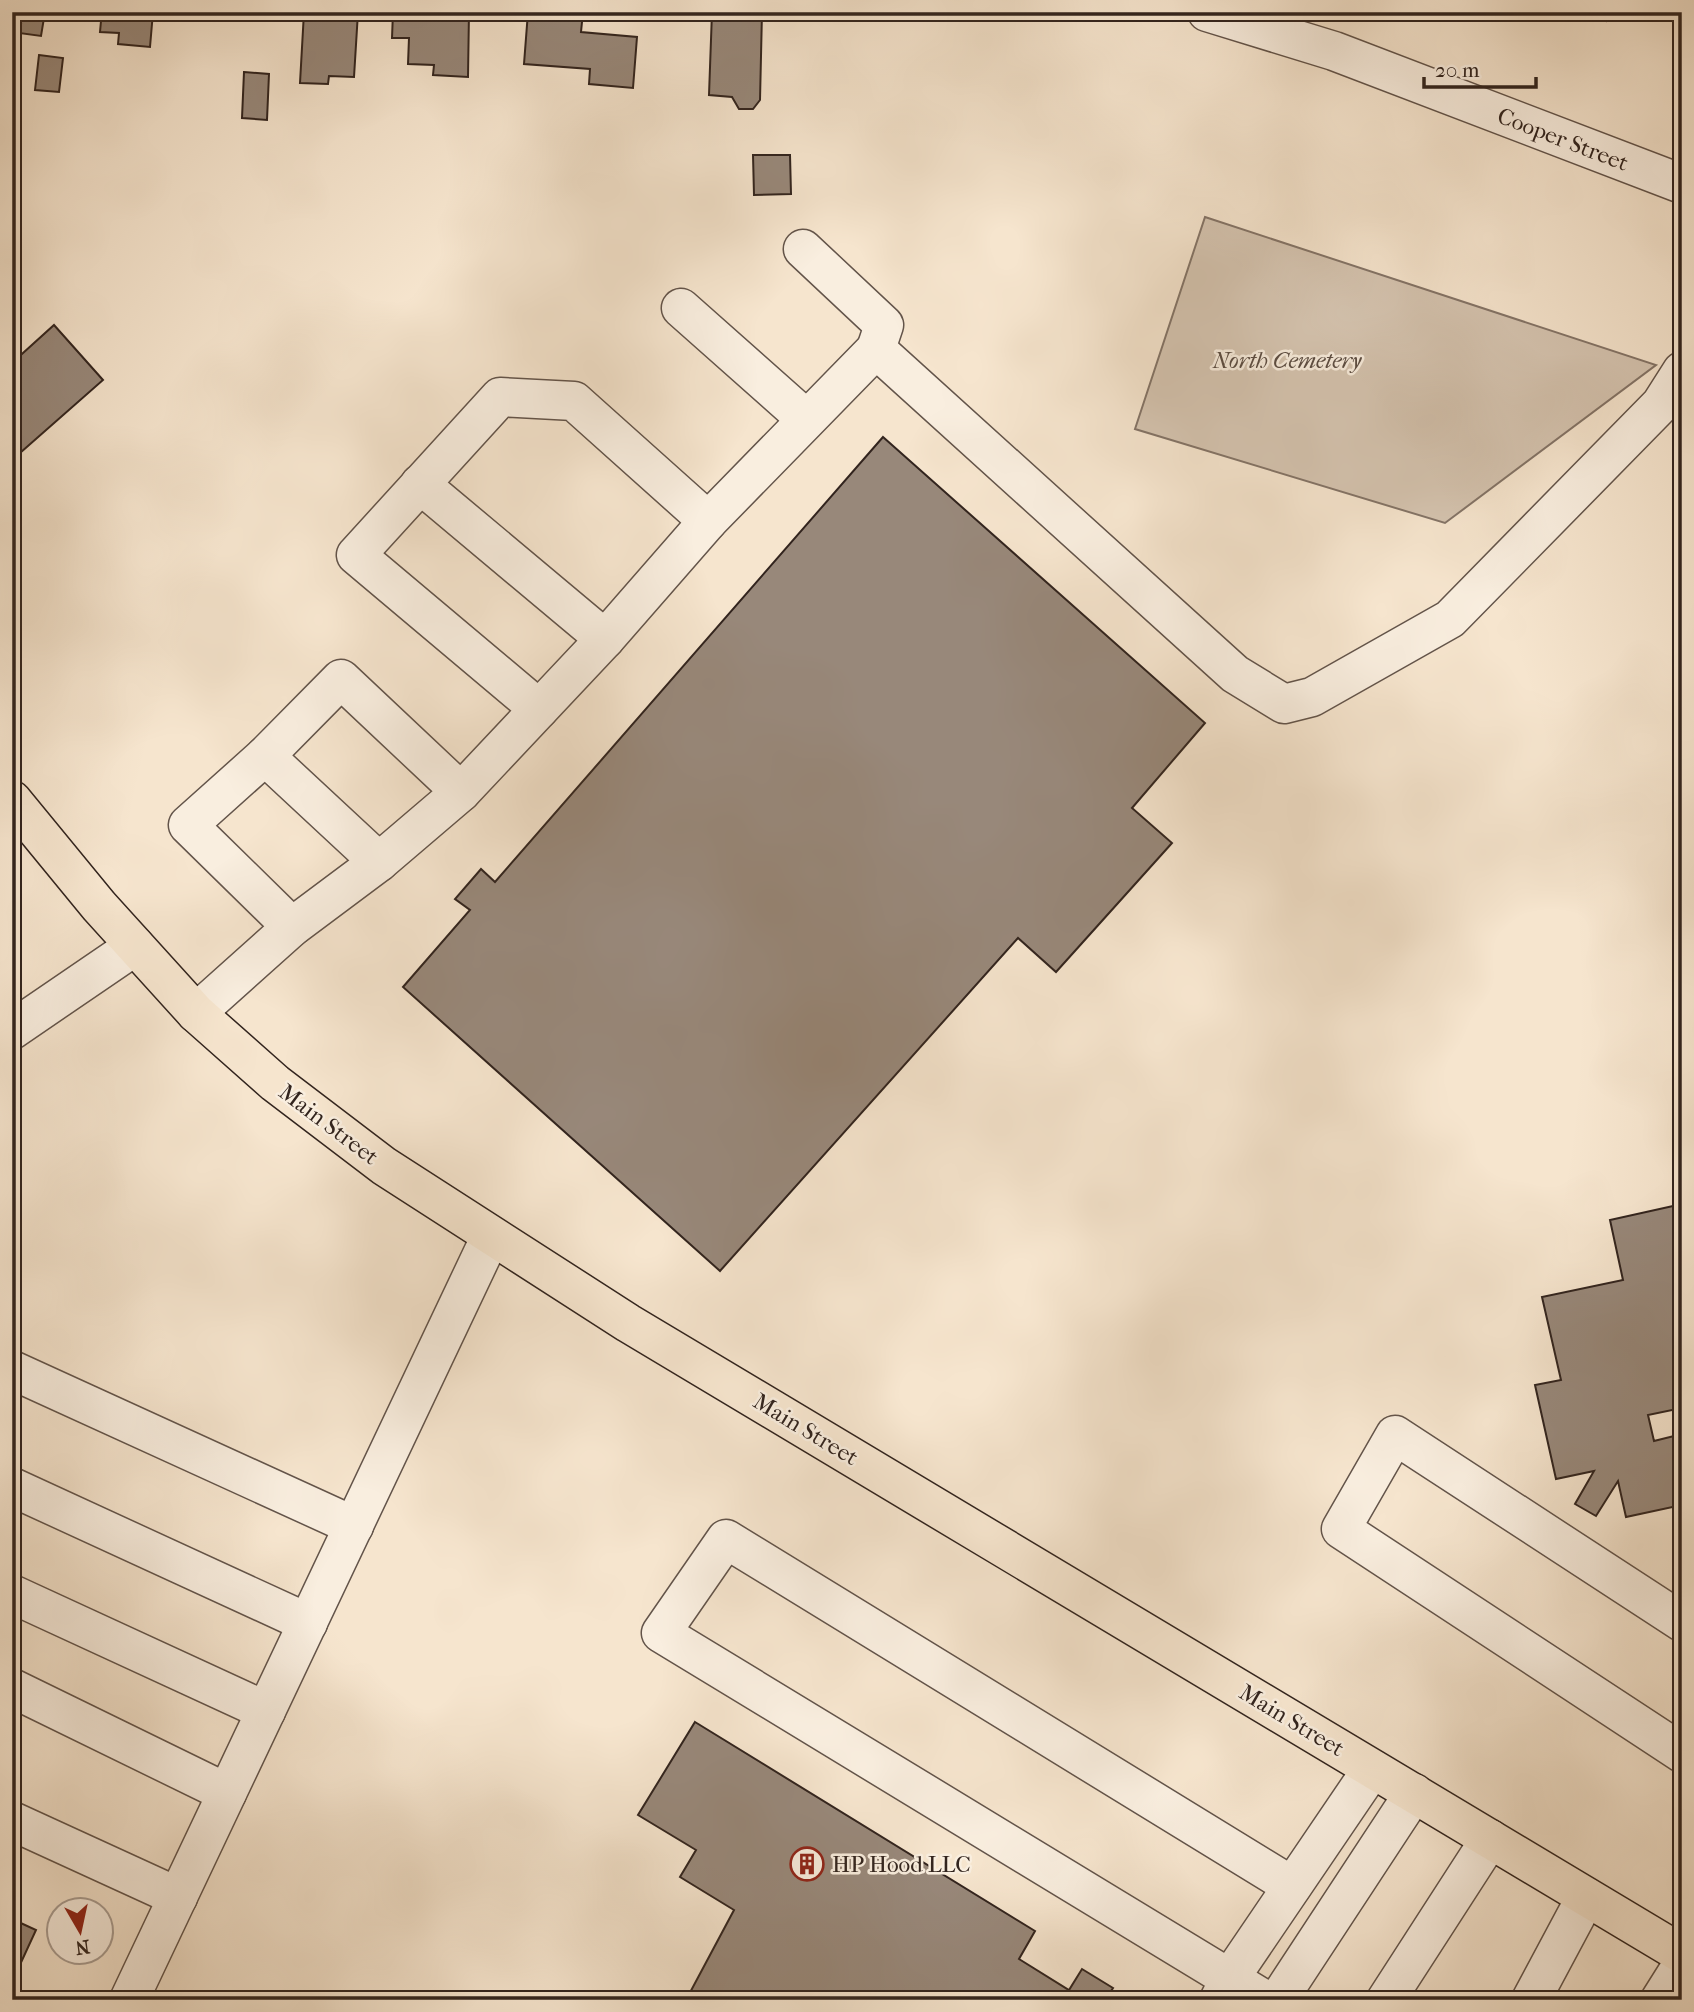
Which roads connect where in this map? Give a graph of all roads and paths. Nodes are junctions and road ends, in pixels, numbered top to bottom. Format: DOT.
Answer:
graph roads {
  1 [pos="1207,12"];
  2 [pos="1682,184"];
  3 [pos="803,249"];
  4 [pos="681,308"];
  5 [pos="876,349"];
  6 [pos="1682,370"];
  7 [pos="806,419"];
  8 [pos="421,484"];
  9 [pos="708,521"];
  10 [pos="605,639"];
  11 [pos="539,709"];
  12 [pos="265,756"];
  13 [pos="461,792"];
  14 [pos="12,800"];
  15 [pos="379,862"];
  16 [pos="292,927"];
  17 [pos="135,946"];
  18 [pos="196,1013"];
  19 [pos="12,1030"];
  20 [pos="490,1238"];
  21 [pos="12,1370"];
  22 [pos="12,1487"];
  23 [pos="354,1526"];
  24 [pos="12,1594"];
  25 [pos="1682,1622"];
  26 [pos="308,1623"];
  27 [pos="12,1688"];
  28 [pos="266,1711"];
  29 [pos="1682,1753"];
  30 [pos="1372,1769"];
  31 [pos="227,1793"];
  32 [pos="1414,1793"];
  33 [pos="12,1821"];
  34 [pos="1490,1839"];
  35 [pos="1292,1886"];
  36 [pos="178,1897"];
  37 [pos="1587,1897"];
  38 [pos="1682,1954"];
  39 [pos="1682,1965"];
  40 [pos="1225,1989"];
  41 [pos="129,2000"];
  42 [pos="1265,2000"];
  43 [pos="1278,2000"];
  44 [pos="1386,2000"];
  45 [pos="1531,2000"];
  46 [pos="1660,2000"];
  1 -- 2 [label="street, Cooper Street"];
  3 -- 5 [label="street"];
  4 -- 7 [label="street"];
  5 -- 6 [label="street"];
  5 -- 7 [label="street"];
  7 -- 9 [label="street"];
  8 -- 9 [label="street"];
  8 -- 10 [label="street"];
  8 -- 11 [label="street"];
  9 -- 10 [label="street"];
  10 -- 11 [label="street"];
  11 -- 13 [label="street"];
  12 -- 13 [label="street"];
  12 -- 15 [label="street"];
  12 -- 16 [label="street"];
  13 -- 15 [label="street"];
  14 -- 17 [label="main road, Main Street"];
  15 -- 16 [label="street"];
  16 -- 18 [label="street"];
  17 -- 18 [label="main road, Main Street"];
  17 -- 19 [label="street"];
  18 -- 20 [label="main road, Main Street"];
  20 -- 23 [label="street"];
  20 -- 30 [label="main road, Main Street"];
  21 -- 23 [label="street"];
  22 -- 26 [label="street"];
  23 -- 26 [label="street"];
  24 -- 28 [label="street"];
  25 -- 29 [label="street"];
  26 -- 28 [label="street"];
  27 -- 31 [label="street"];
  28 -- 31 [label="street"];
  30 -- 32 [label="main road, Main Street"];
  30 -- 35 [label="street"];
  31 -- 36 [label="street"];
  32 -- 34 [label="main road, Main Street"];
  32 -- 43 [label="street"];
  33 -- 36 [label="street"];
  34 -- 37 [label="main road, Main Street"];
  34 -- 44 [label="street"];
  35 -- 40 [label="street"];
  35 -- 40 [label="street"];
  36 -- 41 [label="street"];
  37 -- 38 [label="main road, Main Street"];
  37 -- 45 [label="street"];
  39 -- 46 [label="street"];
  40 -- 42 [label="street"];
}
